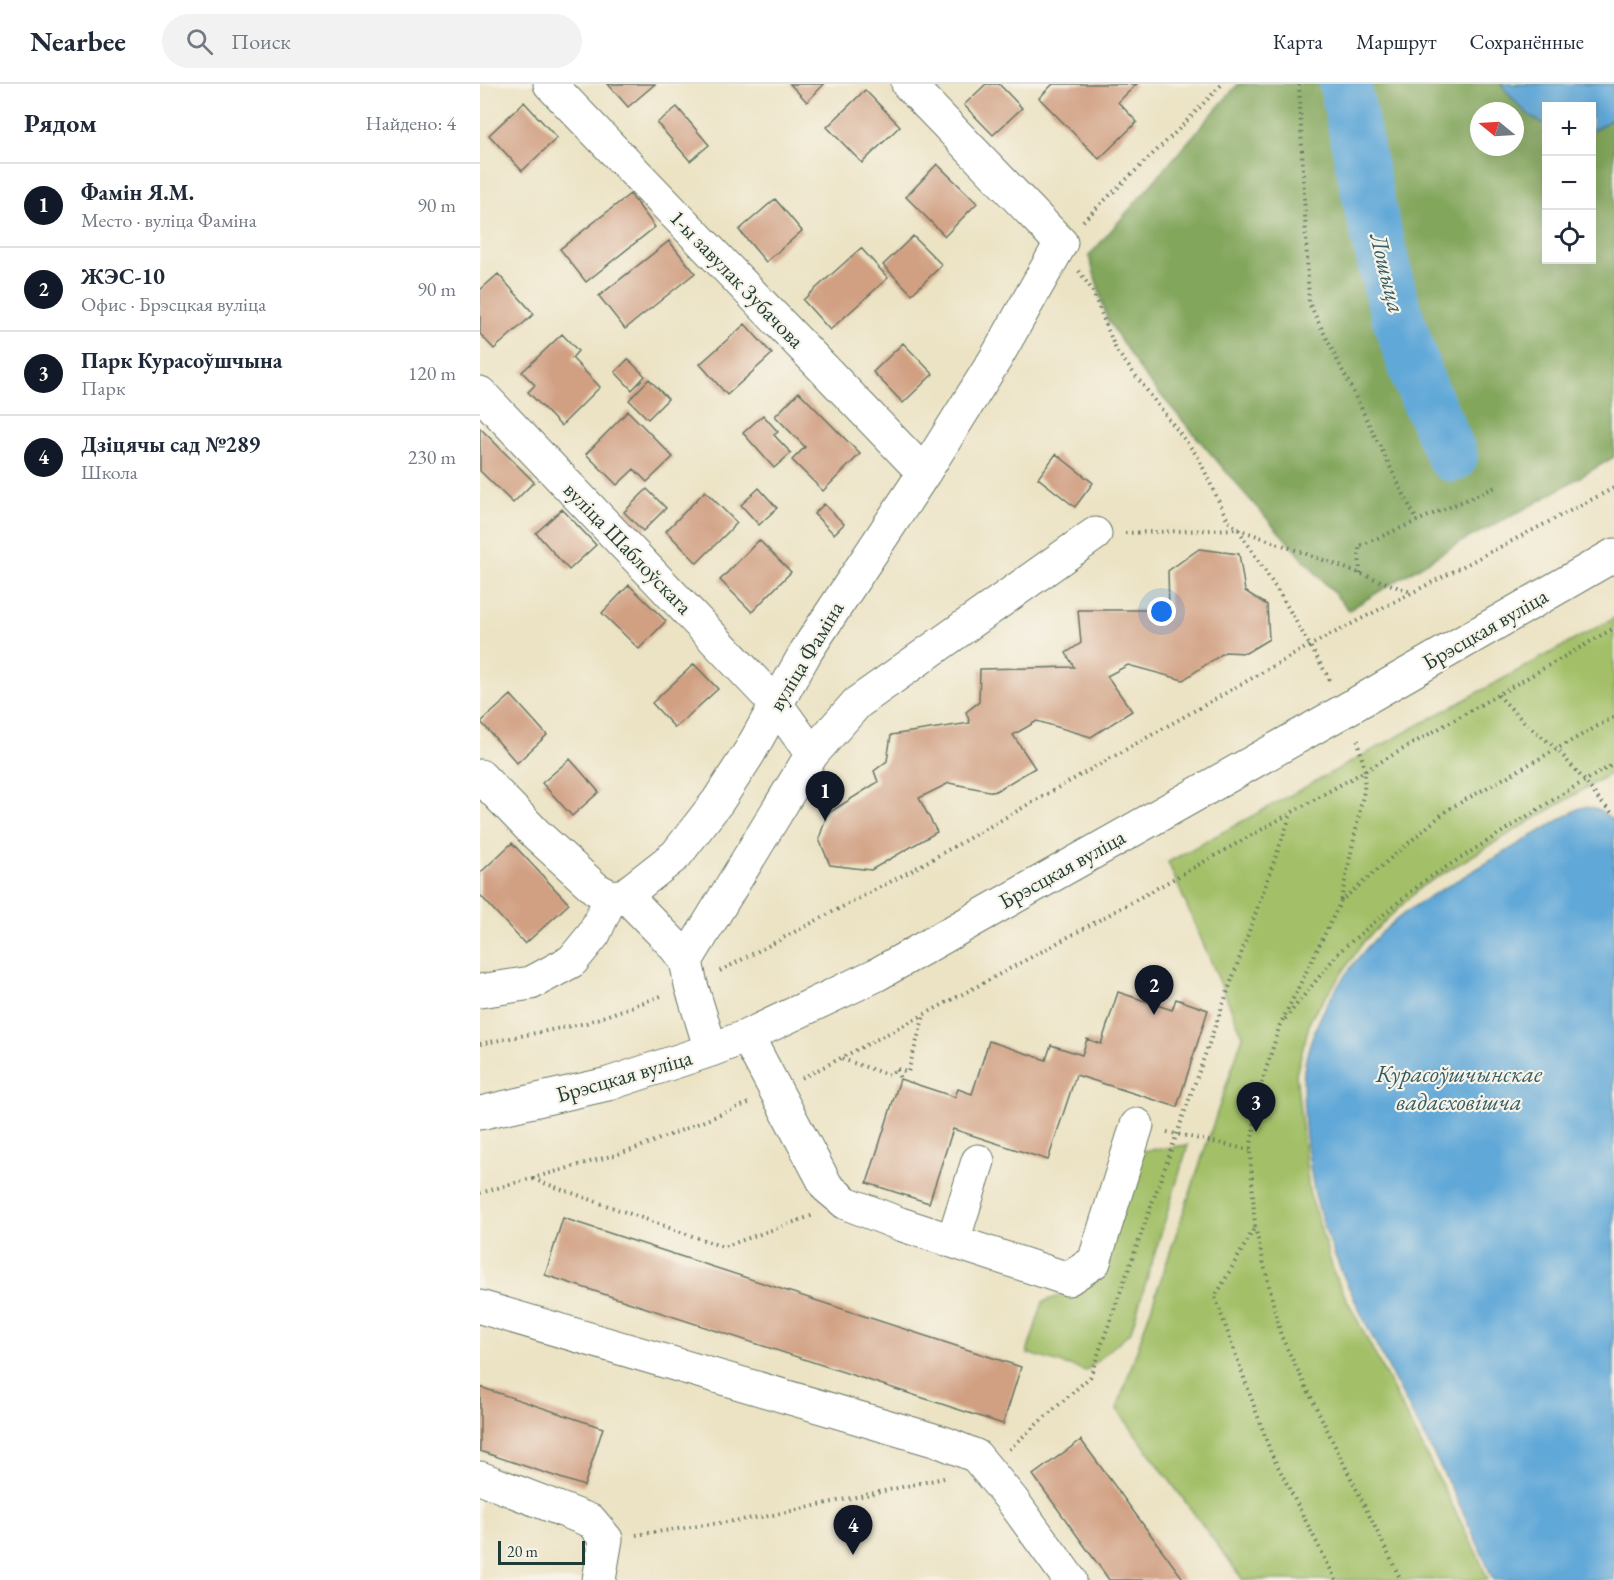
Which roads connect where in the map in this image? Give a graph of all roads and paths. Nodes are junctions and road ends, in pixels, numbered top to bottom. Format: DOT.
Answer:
graph roads {
  1 [pos="550,84"];
  2 [pos="908,84"];
  3 [pos="1222,84"];
  4 [pos="1299,84"];
  5 [pos="1061,243"];
  6 [pos="480,393"];
  7 [pos="924,473"];
  8 [pos="1498,486"];
  9 [pos="1614,488"];
  10 [pos="1417,522"];
  11 [pos="1238,529"];
  12 [pos="1095,534"];
  13 [pos="1614,555"];
  14 [pos="1360,574"];
  15 [pos="1412,592"];
  16 [pos="1614,628"];
  17 [pos="1309,646"];
  18 [pos="1498,695"];
  19 [pos="776,704"];
  20 [pos="1347,709"];
  21 [pos="1614,717"];
  22 [pos="1557,749"];
  23 [pos="813,754"];
  24 [pos="1614,764"];
  25 [pos="1365,771"];
  26 [pos="480,776"];
  27 [pos="1585,781"];
  28 [pos="1614,815"];
  29 [pos="618,896"];
  30 [pos="1341,901"];
  31 [pos="688,973"];
  32 [pos="480,991"];
  33 [pos="924,1015"];
  34 [pos="1280,1025"];
  35 [pos="747,1036"];
  36 [pos="480,1044"];
  37 [pos="711,1050"];
  38 [pos="841,1058"];
  39 [pos="897,1069"];
  40 [pos="900,1079"];
  41 [pos="775,1092"];
  42 [pos="480,1113"];
  43 [pos="1137,1125"];
  44 [pos="1199,1139"];
  45 [pos="1250,1150"];
  46 [pos="978,1161"];
  47 [pos="532,1179"];
  48 [pos="480,1193"];
  49 [pos="846,1203"];
  50 [pos="1255,1227"];
  51 [pos="953,1241"];
  52 [pos="480,1307"];
  53 [pos="987,1469"];
  54 [pos="480,1478"];
  55 [pos="606,1539"];
  56 [pos="599,1580"];
  57 [pos="1070,1580"];
  58 [pos="1336,1580"];
  59 [pos="1401,1580"];
  1 -- 7 [label="street, 1-ы завулак Зубачова"];
  2 -- 5 [label="street"];
  3 -- 5 [label="path"];
  4 -- 10 [label="path"];
  5 -- 7 [label="street, вуліца Фаміна"];
  5 -- 11 [label="path"];
  6 -- 19 [label="street, вуліца Шаблоўскага"];
  7 -- 19 [label="street, вуліца Фаміна"];
  8 -- 10 [label="path"];
  9 -- 15 [label="path"];
  10 -- 14 [label="path"];
  11 -- 12 [label="path"];
  11 -- 14 [label="path"];
  11 -- 17 [label="path"];
  12 -- 23 [label="street"];
  13 -- 20 [label="street, Брэсцкая вуліца"];
  14 -- 15 [label="path"];
  15 -- 17 [label="path"];
  16 -- 18 [label="path"];
  17 -- 20 [label="path"];
  17 -- 31 [label="path"];
  18 -- 22 [label="path"];
  18 -- 25 [label="path"];
  19 -- 23 [label="street, вуліца Шаблоўскага"];
  19 -- 29 [label="street, вуліца Фаміна"];
  20 -- 25 [label="path"];
  20 -- 35 [label="street, Брэсцкая вуліца"];
  21 -- 22 [label="path"];
  22 -- 27 [label="path"];
  22 -- 30 [label="path"];
  23 -- 31 [label="street"];
  24 -- 27 [label="path"];
  25 -- 30 [label="path"];
  25 -- 33 [label="path"];
  26 -- 29 [label="street"];
  27 -- 28 [label="path"];
  27 -- 34 [label="path"];
  29 -- 31 [label="street"];
  29 -- 32 [label="street"];
  30 -- 34 [label="path"];
  31 -- 36 [label="path"];
  31 -- 37 [label="street"];
  33 -- 38 [label="path"];
  33 -- 39 [label="path"];
  34 -- 45 [label="path"];
  35 -- 37 [label="street, Брэсцкая вуліца"];
  35 -- 41 [label="street"];
  37 -- 42 [label="street, Брэсцкая вуліца"];
  38 -- 39 [label="path"];
  38 -- 41 [label="path"];
  39 -- 40 [label="path"];
  41 -- 47 [label="path"];
  41 -- 49 [label="street"];
  43 -- 51 [label="street"];
  44 -- 45 [label="path"];
  45 -- 50 [label="path"];
  46 -- 51 [label="street"];
  47 -- 48 [label="path"];
  47 -- 49 [label="path"];
  49 -- 51 [label="street"];
  50 -- 58 [label="path"];
  50 -- 59 [label="path"];
  52 -- 53 [label="street"];
  53 -- 55 [label="path"];
  53 -- 57 [label="street"];
  54 -- 55 [label="street"];
  55 -- 56 [label="street"];
}
